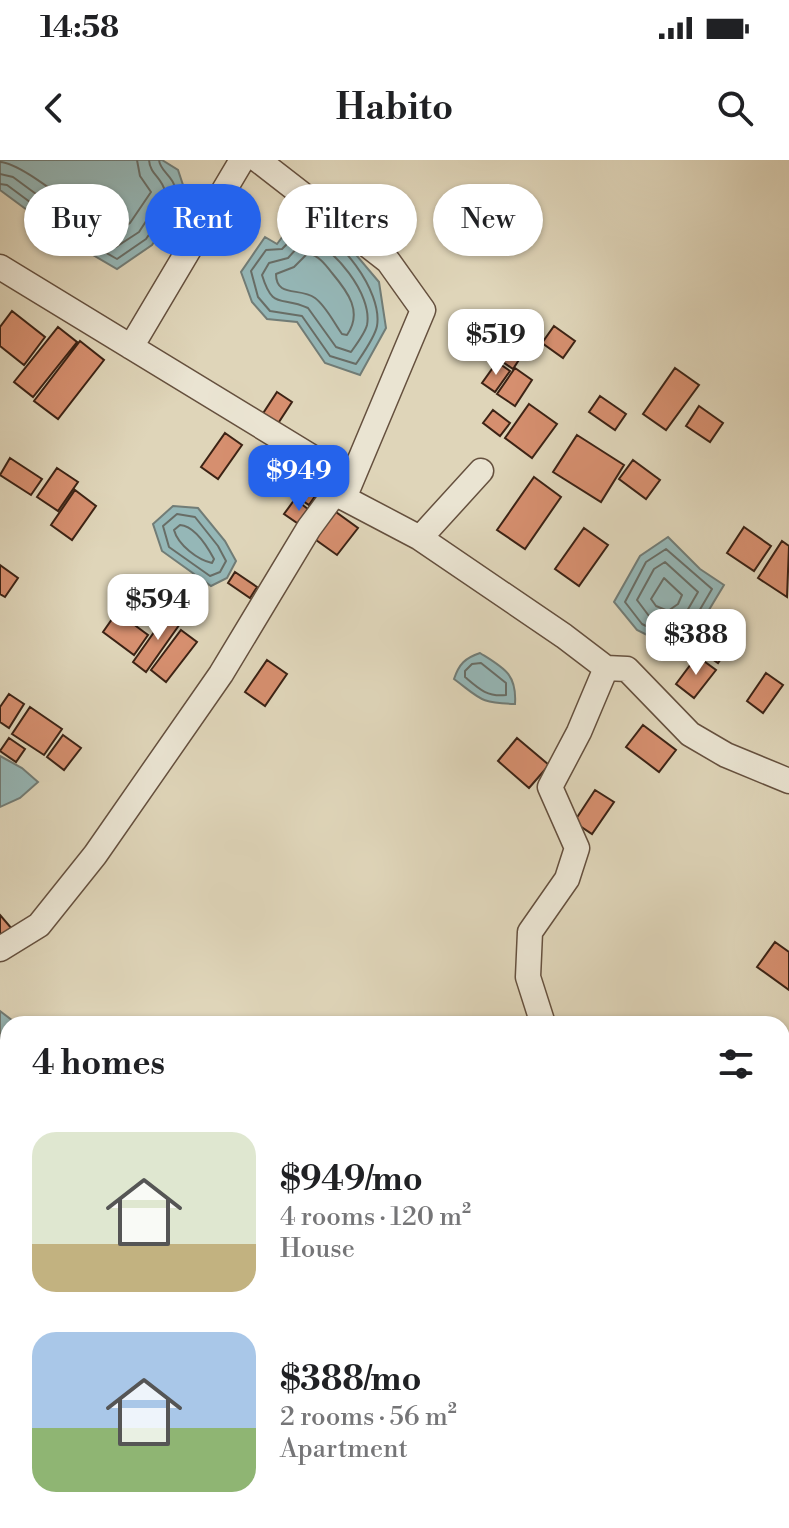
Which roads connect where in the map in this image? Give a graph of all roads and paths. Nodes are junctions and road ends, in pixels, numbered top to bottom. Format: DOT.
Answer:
graph roads {
  1 [pos="242,160"];
  2 [pos="258,160"];
  3 [pos="0,267"];
  4 [pos="131,347"];
  5 [pos="481,471"];
  6 [pos="342,492"];
  7 [pos="420,538"];
  8 [pos="606,668"];
  9 [pos="786,774"];
  10 [pos="0,949"];
  11 [pos="540,1016"];
  1 -- 4 [label="street"];
  2 -- 6 [label="street"];
  3 -- 4 [label="street"];
  4 -- 6 [label="street"];
  5 -- 7 [label="street"];
  6 -- 7 [label="street"];
  6 -- 10 [label="street"];
  7 -- 8 [label="street"];
  8 -- 9 [label="street"];
  8 -- 11 [label="street"];
}
